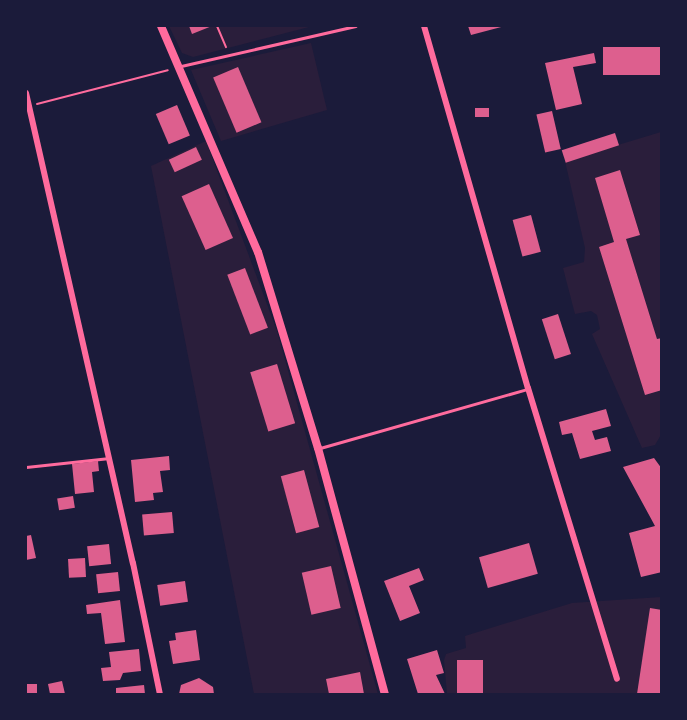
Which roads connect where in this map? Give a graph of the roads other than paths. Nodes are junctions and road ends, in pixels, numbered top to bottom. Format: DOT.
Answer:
graph roads {
  1 [pos="161,26"];
  2 [pos="355,26"];
  3 [pos="424,26"];
  4 [pos="181,66"];
  5 [pos="26,93"];
  6 [pos="528,388"];
  7 [pos="318,448"];
  8 [pos="110,458"];
  9 [pos="26,467"];
  10 [pos="616,679"];
  11 [pos="160,694"];
  12 [pos="385,694"];
  1 -- 4 [label="street"];
  2 -- 4 [label="lane"];
  3 -- 6 [label="street"];
  4 -- 7 [label="street"];
  5 -- 8 [label="street"];
  6 -- 7 [label="lane"];
  6 -- 10 [label="street"];
  7 -- 12 [label="street"];
  8 -- 9 [label="lane"];
  8 -- 11 [label="street"];
}
